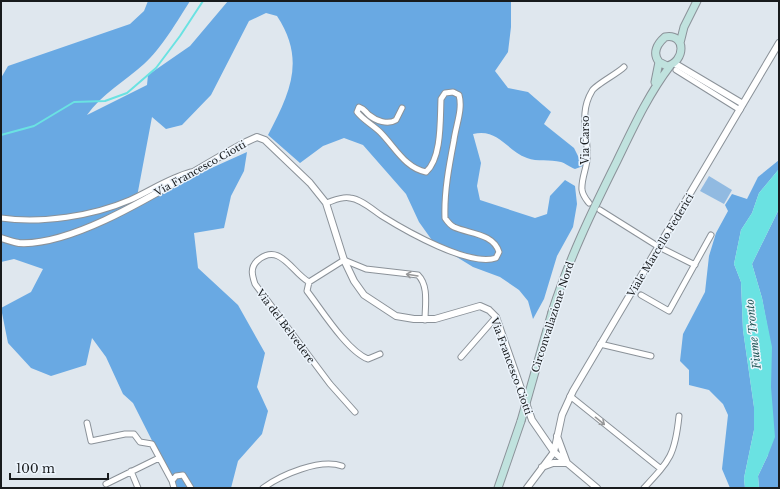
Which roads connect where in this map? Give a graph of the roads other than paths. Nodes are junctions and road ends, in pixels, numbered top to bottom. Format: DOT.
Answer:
graph roads {
  1 [pos="697,1"];
  2 [pos="684,27"];
  3 [pos="671,37"];
  4 [pos="680,43"];
  5 [pos="779,43"];
  6 [pos="659,62"];
  7 [pos="675,64"];
  8 [pos="624,67"];
  9 [pos="654,88"];
  10 [pos="744,104"];
  11 [pos="402,108"];
  12 [pos="740,110"];
  13 [pos="195,170"];
  14 [pos="326,203"];
  15 [pos="589,203"];
  16 [pos="600,210"];
  17 [pos="1,218"];
  18 [pos="711,235"];
  19 [pos="1,238"];
  20 [pos="659,247"];
  21 [pos="344,260"];
  22 [pos="695,264"];
  23 [pos="309,282"];
  24 [pos="641,295"];
  25 [pos="496,317"];
  26 [pos="425,320"];
  27 [pos="600,344"];
  28 [pos="380,354"];
  29 [pos="651,356"];
  30 [pos="461,357"];
  31 [pos="570,396"];
  32 [pos="355,412"];
  33 [pos="679,416"];
  34 [pos="87,423"];
  35 [pos="557,436"];
  36 [pos="554,452"];
  37 [pos="159,458"];
  38 [pos="567,463"];
  39 [pos="342,466"];
  40 [pos="542,467"];
  41 [pos="661,469"];
  42 [pos="131,471"];
  43 [pos="172,481"];
  44 [pos="106,484"];
  45 [pos="138,488"];
  46 [pos="174,488"];
  47 [pos="191,488"];
  48 [pos="263,488"];
  49 [pos="498,488"];
  50 [pos="527,488"];
  51 [pos="597,488"];
  52 [pos="644,488"];
  1 -- 2 [label="main road, Circonvallazione Nord"];
  2 -- 3 [label="main road, Circonvallazione Nord"];
  2 -- 4 [label="main road, Circonvallazione Nord"];
  3 -- 4 [label="main road"];
  3 -- 6 [label="main road, Circonvallazione Nord"];
  4 -- 7 [label="main road, Circonvallazione Nord"];
  5 -- 10 [label="street, Viale Marcello Federici"];
  6 -- 7 [label="main road"];
  6 -- 9 [label="main road, Circonvallazione Nord"];
  7 -- 9 [label="main road, Circonvallazione Nord"];
  7 -- 10 [label="street"];
  7 -- 12 [label="street"];
  8 -- 15 [label="street, Via Carso"];
  9 -- 49 [label="main road, Circonvallazione Nord, bridge"];
  10 -- 12 [label="street, Viale Marcello Federici"];
  11 -- 14 [label="street"];
  12 -- 20 [label="street, Viale Marcello Federici"];
  13 -- 14 [label="street, Via Francesco Ciotti"];
  13 -- 17 [label="street"];
  13 -- 19 [label="street, Via Francesco Ciotti"];
  14 -- 21 [label="street, Via Francesco Ciotti"];
  16 -- 20 [label="street"];
  18 -- 22 [label="street"];
  20 -- 22 [label="street"];
  20 -- 27 [label="street, Viale Marcello Federici"];
  21 -- 23 [label="street"];
  21 -- 26 [label="street, Via Francesco Ciotti"];
  26 -- 21 [label="street, one-way"];
  22 -- 24 [label="street"];
  23 -- 28 [label="street"];
  23 -- 32 [label="street, Via del Belvedere"];
  25 -- 26 [label="street, Via Francesco Ciotti"];
  25 -- 30 [label="street"];
  25 -- 36 [label="street, Via Francesco Ciotti"];
  27 -- 29 [label="street"];
  27 -- 31 [label="street, Viale Marcello Federici"];
  31 -- 35 [label="street, Viale Marcello Federici"];
  31 -- 41 [label="street, one-way"];
  33 -- 41 [label="street"];
  34 -- 37 [label="street"];
  35 -- 36 [label="street, Viale Marcello Federici"];
  35 -- 38 [label="street"];
  36 -- 38 [label="street, Via Francesco Ciotti"];
  36 -- 40 [label="street"];
  37 -- 42 [label="street"];
  37 -- 43 [label="street"];
  38 -- 40 [label="street"];
  38 -- 51 [label="street, Via Francesco Ciotti"];
  39 -- 48 [label="street"];
  40 -- 50 [label="street"];
  41 -- 52 [label="street"];
  42 -- 44 [label="street"];
  42 -- 45 [label="street"];
  43 -- 46 [label="street"];
  43 -- 47 [label="street"];
}
